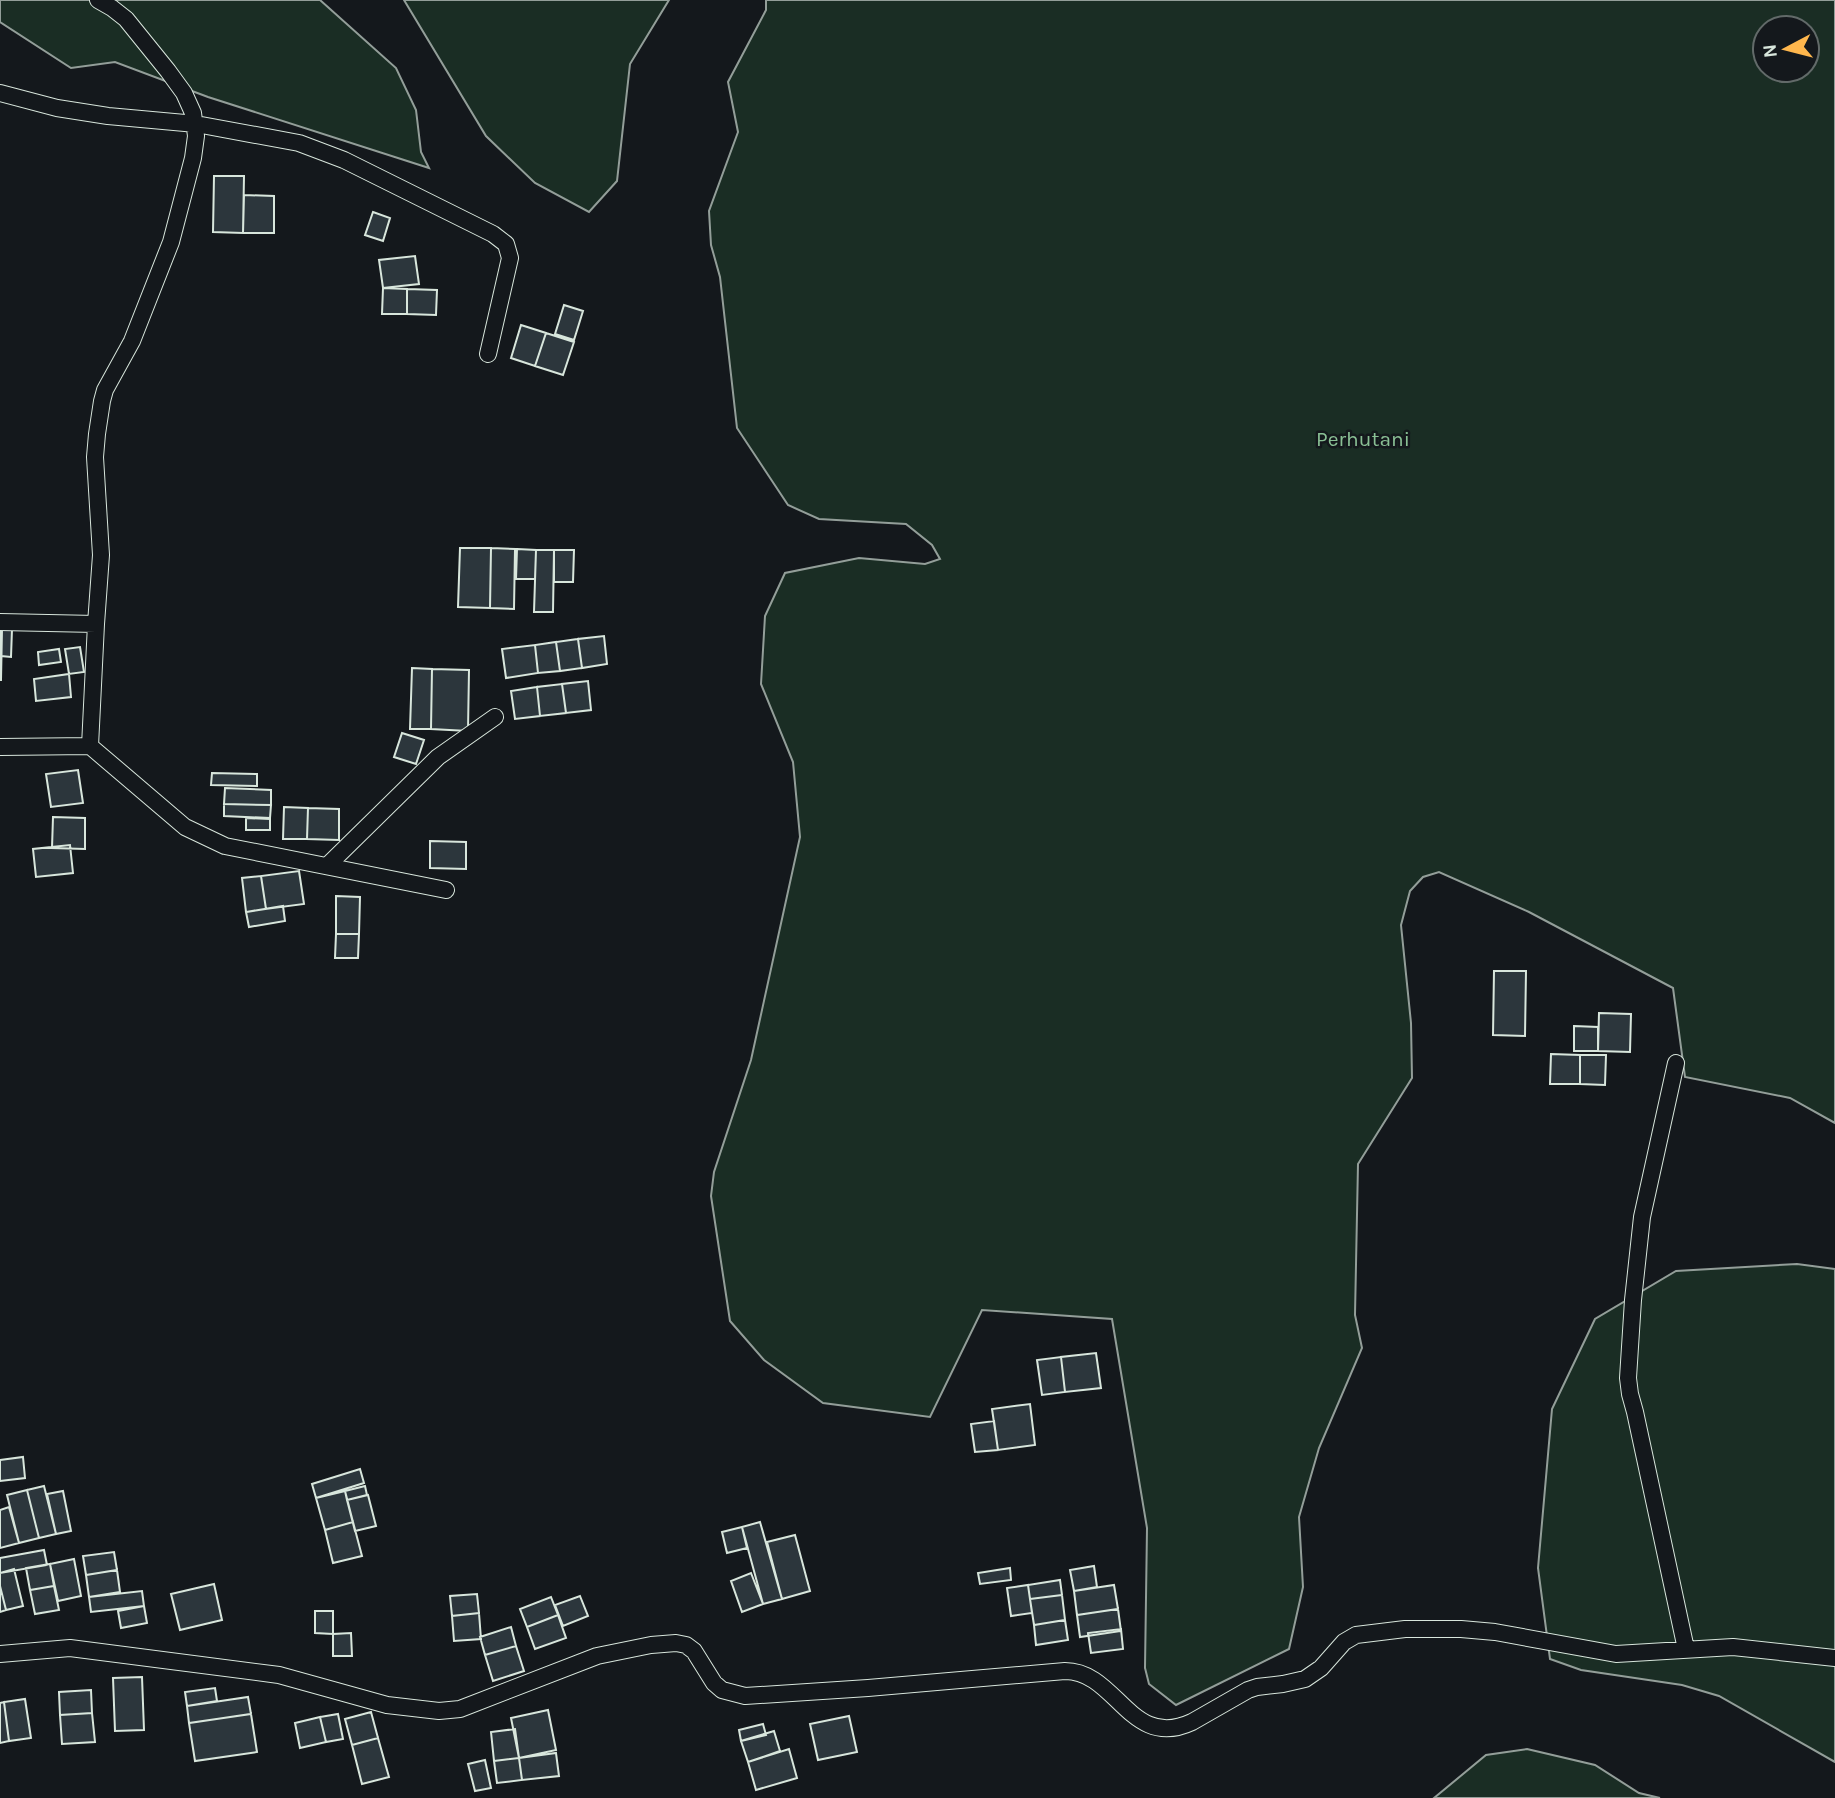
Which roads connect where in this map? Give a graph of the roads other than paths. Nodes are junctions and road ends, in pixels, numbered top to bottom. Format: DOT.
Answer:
graph roads {
  1 [pos="98,0"];
  2 [pos="0,93"];
  3 [pos="195,124"];
  4 [pos="488,355"];
  5 [pos="0,622"];
  6 [pos="96,624"];
  7 [pos="495,717"];
  8 [pos="90,746"];
  9 [pos="0,747"];
  10 [pos="327,866"];
  11 [pos="446,891"];
  12 [pos="1676,1063"];
  13 [pos="1686,1649"];
  14 [pos="0,1654"];
  15 [pos="1835,1658"];
  1 -- 3 [label="street"];
  2 -- 3 [label="street"];
  3 -- 4 [label="street"];
  3 -- 6 [label="street"];
  5 -- 6 [label="street"];
  6 -- 8 [label="street"];
  7 -- 10 [label="street"];
  8 -- 9 [label="street"];
  8 -- 10 [label="street"];
  10 -- 11 [label="street"];
  12 -- 13 [label="street"];
  13 -- 14 [label="street"];
  13 -- 15 [label="street"];
}
